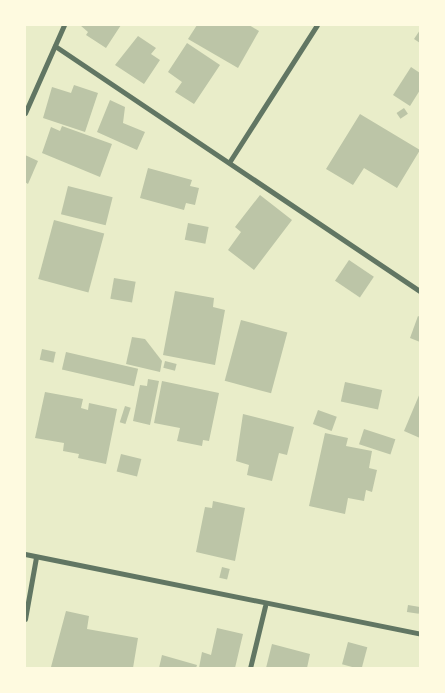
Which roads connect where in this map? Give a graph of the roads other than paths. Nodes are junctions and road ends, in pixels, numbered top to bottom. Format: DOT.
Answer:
graph roads {
  1 [pos="64,25"];
  2 [pos="317,25"];
  3 [pos="55,46"];
  4 [pos="25,113"];
  5 [pos="230,161"];
  6 [pos="420,291"];
  7 [pos="25,554"];
  8 [pos="36,557"];
  9 [pos="265,606"];
  10 [pos="25,619"];
  11 [pos="420,634"];
  12 [pos="250,668"];
  1 -- 3 [label="street"];
  2 -- 5 [label="street"];
  3 -- 4 [label="street"];
  3 -- 5 [label="street"];
  5 -- 6 [label="street"];
  7 -- 8 [label="street"];
  8 -- 9 [label="street"];
  8 -- 10 [label="street"];
  9 -- 11 [label="street"];
  9 -- 12 [label="street"];
}
